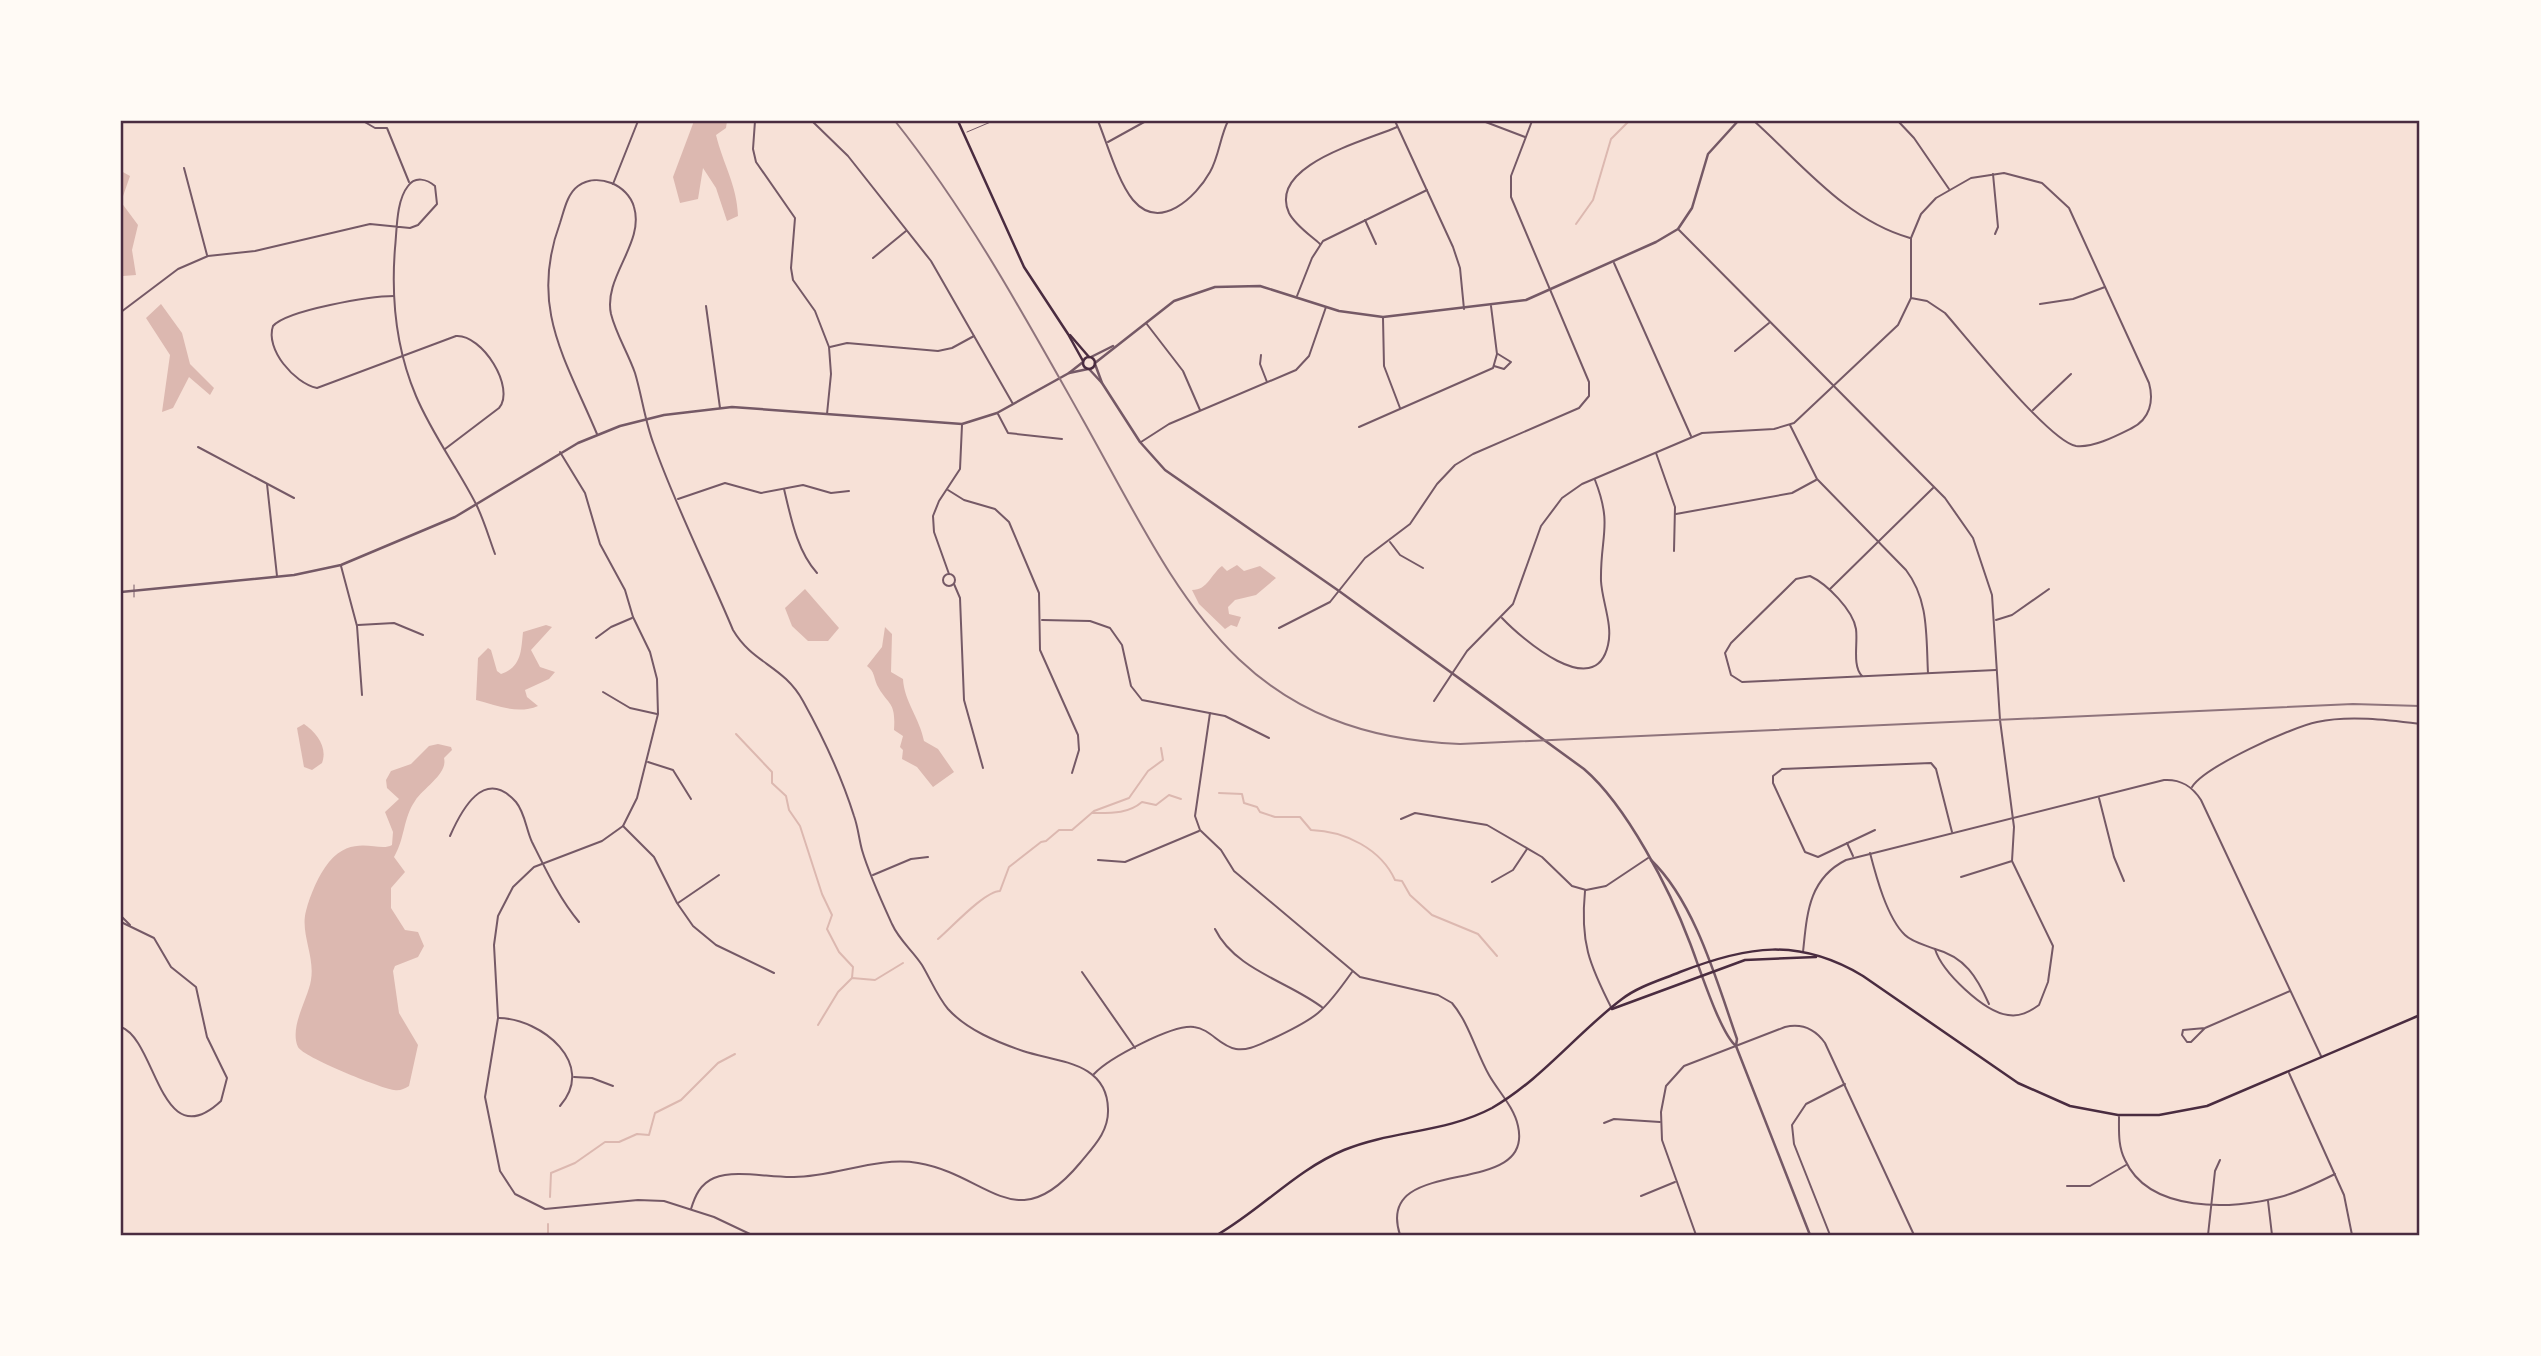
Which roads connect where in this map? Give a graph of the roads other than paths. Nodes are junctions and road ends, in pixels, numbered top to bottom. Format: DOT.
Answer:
graph roads {
  1 [pos="363,121"];
  2 [pos="638,121"];
  3 [pos="755,121"];
  4 [pos="812,121"];
  5 [pos="958,121"];
  6 [pos="993,121"];
  7 [pos="1098,121"];
  8 [pos="1146,121"];
  9 [pos="1228,121"];
  10 [pos="1395,121"];
  11 [pos="1483,121"];
  12 [pos="1532,121"];
  13 [pos="1738,121"];
  14 [pos="1754,121"];
  15 [pos="1898,121"];
  16 [pos="1398,127"];
  17 [pos="964,133"];
  18 [pos="1526,138"];
  19 [pos="1107,143"];
  20 [pos="184,168"];
  21 [pos="1993,173"];
  22 [pos="409,183"];
  23 [pos="613,184"];
  24 [pos="1427,190"];
  25 [pos="1949,190"];
  26 [pos="1365,219"];
  27 [pos="396,227"];
  28 [pos="1678,229"];
  29 [pos="907,230"];
  30 [pos="1995,234"];
  31 [pos="1911,238"];
  32 [pos="1320,244"];
  33 [pos="1376,244"];
  34 [pos="208,256"];
  35 [pos="873,258"];
  36 [pos="1613,262"];
  37 [pos="2106,286"];
  38 [pos="1549,290"];
  39 [pos="394,296"];
  40 [pos="1297,296"];
  41 [pos="1911,298"];
  42 [pos="2039,303"];
  43 [pos="706,306"];
  44 [pos="1491,306"];
  45 [pos="1326,307"];
  46 [pos="1464,309"];
  47 [pos="121,313"];
  48 [pos="1384,317"];
  49 [pos="1145,322"];
  50 [pos="1770,322"];
  51 [pos="1068,334"];
  52 [pos="974,336"];
  53 [pos="1113,346"];
  54 [pos="829,347"];
  55 [pos="1735,351"];
  56 [pos="1497,354"];
  57 [pos="1261,355"];
  58 [pos="403,356"];
  59 [pos="1090,357"];
  60 [pos="1083,362"];
  61 [pos="1095,363"];
  62 [pos="1494,366"];
  63 [pos="1089,369"];
  64 [pos="1069,373"];
  65 [pos="2071,374"];
  66 [pos="1102,383"];
  67 [pos="1267,383"];
  68 [pos="1834,387"];
  69 [pos="1013,405"];
  70 [pos="720,408"];
  71 [pos="1400,409"];
  72 [pos="1201,411"];
  73 [pos="2033,411"];
  74 [pos="827,414"];
  75 [pos="997,414"];
  76 [pos="647,419"];
  77 [pos="962,424"];
  78 [pos="1790,425"];
  79 [pos="1359,427"];
  80 [pos="597,435"];
  81 [pos="1691,436"];
  82 [pos="1062,439"];
  83 [pos="1140,442"];
  84 [pos="198,447"];
  85 [pos="444,449"];
  86 [pos="560,452"];
  87 [pos="1655,452"];
  88 [pos="1594,478"];
  89 [pos="1816,479"];
  90 [pos="267,483"];
  91 [pos="1934,487"];
  92 [pos="783,488"];
  93 [pos="948,489"];
  94 [pos="849,491"];
  95 [pos="294,498"];
  96 [pos="677,500"];
  97 [pos="477,506"];
  98 [pos="1676,514"];
  99 [pos="1390,541"];
  100 [pos="1878,542"];
  101 [pos="1674,551"];
  102 [pos="495,554"];
  103 [pos="341,565"];
  104 [pos="1423,568"];
  105 [pos="817,573"];
  106 [pos="949,574"];
  107 [pos="277,577"];
  108 [pos="954,584"];
  109 [pos="134,585"];
  110 [pos="2049,589"];
  111 [pos="1339,591"];
  112 [pos="1828,591"];
  113 [pos="121,592"];
  114 [pos="134,592"];
  115 [pos="134,597"];
  116 [pos="633,617"];
  117 [pos="1501,617"];
  118 [pos="1041,620"];
  119 [pos="1995,620"];
  120 [pos="357,626"];
  121 [pos="1279,628"];
  122 [pos="423,635"];
  123 [pos="596,638"];
  124 [pos="1997,670"];
  125 [pos="1928,674"];
  126 [pos="1451,675"];
  127 [pos="1862,677"];
  128 [pos="603,692"];
  129 [pos="362,695"];
  130 [pos="1434,701"];
  131 [pos="1210,713"];
  132 [pos="658,714"];
  133 [pos="2420,724"];
  134 [pos="1269,738"];
  135 [pos="647,762"];
  136 [pos="983,768"];
  137 [pos="1072,773"];
  138 [pos="2191,787"];
  139 [pos="2098,797"];
  140 [pos="691,799"];
  141 [pos="2013,818"];
  142 [pos="1401,819"];
  143 [pos="623,826"];
  144 [pos="1200,830"];
  145 [pos="1875,830"];
  146 [pos="1952,833"];
  147 [pos="450,836"];
  148 [pos="1847,843"];
  149 [pos="1528,848"];
  150 [pos="1870,853"];
  151 [pos="928,857"];
  152 [pos="1853,857"];
  153 [pos="1649,858"];
  154 [pos="1098,860"];
  155 [pos="2012,861"];
  156 [pos="543,862"];
  157 [pos="719,875"];
  158 [pos="872,876"];
  159 [pos="1961,877"];
  160 [pos="2124,881"];
  161 [pos="1492,882"];
  162 [pos="1586,890"];
  163 [pos="677,904"];
  164 [pos="121,916"];
  165 [pos="121,922"];
  166 [pos="579,922"];
  167 [pos="131,926"];
  168 [pos="1215,929"];
  169 [pos="1935,949"];
  170 [pos="1803,951"];
  171 [pos="1802,957"];
  172 [pos="1818,957"];
  173 [pos="1708,962"];
  174 [pos="1699,965"];
  175 [pos="1711,971"];
  176 [pos="1082,972"];
  177 [pos="1352,972"];
  178 [pos="774,973"];
  179 [pos="1703,974"];
  180 [pos="2291,990"];
  181 [pos="1989,1005"];
  182 [pos="1324,1009"];
  183 [pos="1612,1009"];
  184 [pos="2418,1016"];
  185 [pos="498,1018"];
  186 [pos="2419,1022"];
  187 [pos="121,1027"];
  188 [pos="2205,1028"];
  189 [pos="1736,1046"];
  190 [pos="1135,1049"];
  191 [pos="2322,1057"];
  192 [pos="2288,1072"];
  193 [pos="1093,1075"];
  194 [pos="573,1077"];
  195 [pos="1845,1084"];
  196 [pos="613,1086"];
  197 [pos="1505,1100"];
  198 [pos="560,1106"];
  199 [pos="2118,1115"];
  200 [pos="1661,1122"];
  201 [pos="1604,1123"];
  202 [pos="2220,1160"];
  203 [pos="2127,1165"];
  204 [pos="2335,1174"];
  205 [pos="1676,1181"];
  206 [pos="2067,1186"];
  207 [pos="1641,1196"];
  208 [pos="2268,1200"];
  209 [pos="2213,1203"];
  210 [pos="691,1209"];
  211 [pos="752,1235"];
  212 [pos="1217,1235"];
  213 [pos="1399,1235"];
  214 [pos="1696,1235"];
  215 [pos="1810,1235"];
  216 [pos="1830,1235"];
  217 [pos="1914,1235"];
  218 [pos="2208,1235"];
  219 [pos="2272,1235"];
  220 [pos="2351,1235"];
  1 -- 22 [label="street"];
  2 -- 23 [label="street"];
  3 -- 54 [label="street"];
  4 -- 29 [label="street"];
  5 -- 17 [label="main road"];
  6 -- 17 [label="lane"];
  7 -- 19 [label="street"];
  8 -- 19 [label="street"];
  9 -- 19 [label="street"];
  10 -- 16 [label="street"];
  11 -- 18 [label="street"];
  12 -- 18 [label="street"];
  13 -- 28 [label="street"];
  14 -- 31 [label="street"];
  15 -- 25 [label="street"];
  16 -- 24 [label="street"];
  16 -- 32 [label="street"];
  17 -- 51 [label="main road"];
  18 -- 38 [label="street"];
  20 -- 34 [label="street"];
  21 -- 25 [label="street"];
  21 -- 30 [label="street"];
  21 -- 37 [label="street"];
  22 -- 27 [label="street"];
  22 -- 27 [label="street"];
  23 -- 76 [label="street"];
  23 -- 80 [label="street"];
  24 -- 26 [label="street"];
  24 -- 46 [label="street"];
  25 -- 31 [label="street"];
  26 -- 32 [label="street"];
  26 -- 33 [label="street"];
  27 -- 34 [label="street"];
  27 -- 39 [label="street"];
  28 -- 36 [label="street"];
  28 -- 50 [label="street"];
  29 -- 35 [label="street"];
  29 -- 52 [label="street"];
  31 -- 41 [label="street"];
  32 -- 40 [label="street"];
  34 -- 47 [label="street"];
  36 -- 38 [label="street"];
  36 -- 81 [label="street"];
  37 -- 42 [label="street"];
  37 -- 73 [label="street"];
  38 -- 44 [label="street"];
  38 -- 99 [label="street"];
  39 -- 58 [label="street"];
  39 -- 58 [label="street"];
  40 -- 45 [label="street"];
  40 -- 49 [label="street"];
  41 -- 68 [label="street"];
  41 -- 73 [label="street"];
  43 -- 70 [label="street"];
  44 -- 46 [label="street"];
  44 -- 56 [label="street"];
  45 -- 48 [label="street"];
  45 -- 67 [label="street"];
  46 -- 48 [label="street"];
  48 -- 71 [label="street"];
  49 -- 53 [label="street"];
  49 -- 72 [label="street"];
  50 -- 55 [label="street"];
  50 -- 68 [label="street"];
  51 -- 59 [label="main road"];
  51 -- 60 [label="main road"];
  52 -- 54 [label="street"];
  52 -- 69 [label="street"];
  53 -- 59 [label="street"];
  53 -- 61 [label="street"];
  54 -- 74 [label="street"];
  56 -- 62 [label="street"];
  56 -- 62 [label="street"];
  57 -- 67 [label="street"];
  58 -- 85 [label="street"];
  58 -- 85 [label="street"];
  59 -- 60 [label="main road"];
  59 -- 61 [label="main road"];
  60 -- 63 [label="main road"];
  60 -- 64 [label="street"];
  61 -- 63 [label="main road"];
  61 -- 66 [label="street"];
  62 -- 71 [label="street"];
  63 -- 64 [label="street"];
  63 -- 66 [label="street"];
  64 -- 69 [label="street"];
  65 -- 73 [label="street"];
  66 -- 83 [label="street"];
  67 -- 72 [label="street"];
  68 -- 78 [label="street"];
  68 -- 91 [label="street"];
  69 -- 75 [label="street"];
  70 -- 74 [label="street"];
  70 -- 76 [label="street"];
  71 -- 79 [label="street"];
  72 -- 83 [label="street"];
  74 -- 77 [label="street"];
  75 -- 77 [label="street"];
  75 -- 82 [label="street"];
  76 -- 80 [label="street"];
  76 -- 96 [label="street"];
  77 -- 93 [label="street"];
  78 -- 81 [label="street"];
  78 -- 89 [label="street"];
  80 -- 86 [label="street"];
  81 -- 87 [label="street"];
  83 -- 111 [label="street"];
  84 -- 90 [label="street"];
  85 -- 97 [label="street"];
  86 -- 97 [label="street"];
  86 -- 116 [label="street"];
  87 -- 88 [label="street"];
  87 -- 98 [label="street"];
  88 -- 117 [label="street"];
  88 -- 117 [label="street"];
  89 -- 98 [label="street"];
  89 -- 100 [label="street"];
  90 -- 95 [label="street"];
  90 -- 107 [label="street"];
  91 -- 100 [label="street"];
  91 -- 119 [label="street"];
  92 -- 94 [label="street"];
  92 -- 96 [label="street"];
  92 -- 105 [label="street"];
  93 -- 106 [label="street"];
  93 -- 118 [label="street"];
  96 -- 158 [label="street"];
  97 -- 102 [label="street"];
  97 -- 103 [label="street"];
  98 -- 101 [label="street"];
  99 -- 104 [label="street"];
  99 -- 111 [label="street"];
  100 -- 112 [label="street"];
  100 -- 125 [label="street"];
  103 -- 107 [label="street"];
  103 -- 120 [label="street"];
  106 -- 108 [label="street"];
  106 -- 108 [label="street"];
  107 -- 114 [label="street"];
  108 -- 136 [label="street"];
  109 -- 114 [label="lane"];
  110 -- 119 [label="street"];
  111 -- 121 [label="street"];
  111 -- 126 [label="street"];
  112 -- 127 [label="street"];
  112 -- 127 [label="street"];
  113 -- 114 [label="street"];
  114 -- 115 [label="lane"];
  116 -- 123 [label="street"];
  116 -- 132 [label="street"];
  117 -- 126 [label="street"];
  118 -- 131 [label="street"];
  118 -- 137 [label="street"];
  119 -- 124 [label="street"];
  120 -- 122 [label="street"];
  120 -- 129 [label="street"];
  124 -- 125 [label="street"];
  124 -- 141 [label="street"];
  125 -- 127 [label="street"];
  126 -- 130 [label="street"];
  126 -- 153 [label="street"];
  128 -- 132 [label="street"];
  131 -- 134 [label="street"];
  131 -- 144 [label="street"];
  132 -- 135 [label="street"];
  133 -- 138 [label="street"];
  135 -- 140 [label="street"];
  135 -- 143 [label="street"];
  138 -- 139 [label="street"];
  138 -- 180 [label="street"];
  139 -- 141 [label="street"];
  139 -- 160 [label="street"];
  141 -- 146 [label="street"];
  141 -- 155 [label="street"];
  142 -- 149 [label="street"];
  143 -- 156 [label="street"];
  143 -- 163 [label="street"];
  144 -- 154 [label="street"];
  144 -- 177 [label="street"];
  145 -- 148 [label="street"];
  146 -- 148 [label="street"];
  146 -- 150 [label="street"];
  147 -- 156 [label="street"];
  148 -- 152 [label="street"];
  149 -- 161 [label="street"];
  149 -- 162 [label="street"];
  150 -- 152 [label="street"];
  150 -- 169 [label="street"];
  151 -- 158 [label="street"];
  152 -- 170 [label="street"];
  153 -- 162 [label="street"];
  153 -- 173 [label="street"];
  153 -- 174 [label="street"];
  155 -- 159 [label="street"];
  155 -- 181 [label="street"];
  156 -- 166 [label="street"];
  156 -- 185 [label="street"];
  157 -- 163 [label="street"];
  158 -- 193 [label="street"];
  162 -- 183 [label="street"];
  163 -- 178 [label="street"];
  164 -- 167 [label="street"];
  165 -- 167 [label="street"];
  167 -- 187 [label="street"];
  168 -- 182 [label="street"];
  169 -- 181 [label="street"];
  169 -- 181 [label="street"];
  170 -- 171 [label="street"];
  170 -- 172 [label="main road"];
  170 -- 173 [label="main road"];
  171 -- 172 [label="main road"];
  171 -- 175 [label="main road"];
  172 -- 199 [label="main road"];
  173 -- 174 [label="main road"];
  173 -- 175 [label="street"];
  174 -- 179 [label="street"];
  174 -- 183 [label="main road"];
  175 -- 179 [label="main road"];
  175 -- 189 [label="street"];
  176 -- 190 [label="street"];
  177 -- 182 [label="street"];
  177 -- 197 [label="street"];
  179 -- 183 [label="main road"];
  179 -- 189 [label="street"];
  180 -- 188 [label="street"];
  180 -- 191 [label="street"];
  182 -- 190 [label="street"];
  183 -- 197 [label="main road"];
  184 -- 186 [label="street"];
  184 -- 191 [label="main road"];
  185 -- 194 [label="street"];
  185 -- 210 [label="street"];
  188 -- 188 [label="street"];
  189 -- 195 [label="street"];
  189 -- 200 [label="street"];
  189 -- 215 [label="street"];
  190 -- 193 [label="street"];
  191 -- 192 [label="main road"];
  192 -- 199 [label="main road"];
  192 -- 204 [label="street"];
  193 -- 210 [label="street"];
  194 -- 196 [label="street"];
  194 -- 198 [label="street"];
  195 -- 216 [label="street"];
  195 -- 217 [label="street"];
  197 -- 212 [label="main road"];
  197 -- 213 [label="street"];
  199 -- 203 [label="street"];
  200 -- 201 [label="street"];
  200 -- 205 [label="street"];
  202 -- 209 [label="street"];
  203 -- 206 [label="street"];
  203 -- 209 [label="street"];
  204 -- 208 [label="street"];
  204 -- 220 [label="street"];
  205 -- 207 [label="street"];
  205 -- 214 [label="street"];
  208 -- 209 [label="street"];
  208 -- 219 [label="street"];
  209 -- 218 [label="street"];
  210 -- 211 [label="street"];
}
